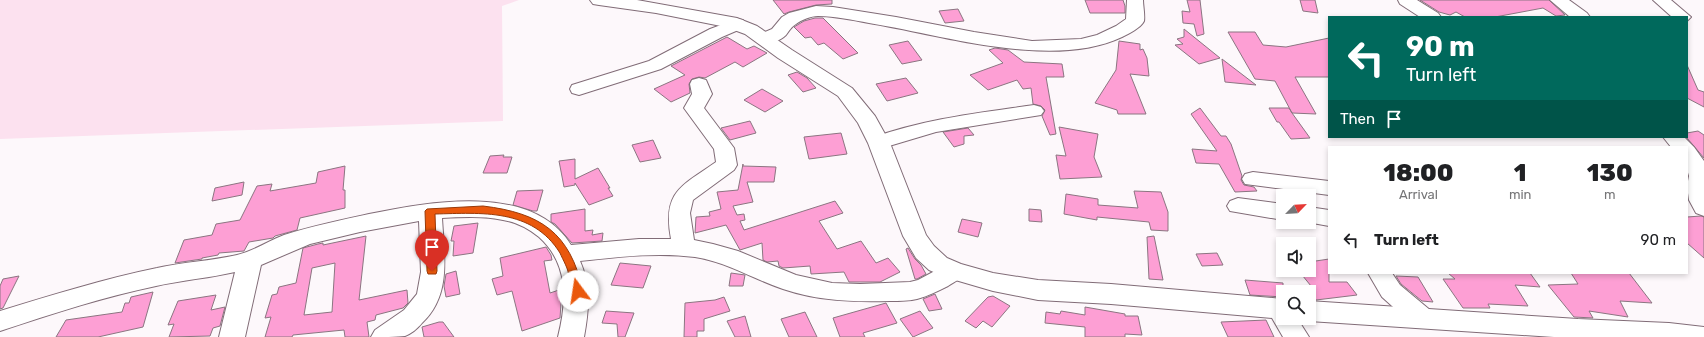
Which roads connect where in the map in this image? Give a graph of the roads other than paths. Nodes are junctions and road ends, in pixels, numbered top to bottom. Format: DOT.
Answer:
graph roads {
  1 [pos="599,0"];
  2 [pos="1135,0"];
  3 [pos="1406,0"];
  4 [pos="1558,0"];
  5 [pos="1661,0"];
  6 [pos="1430,16"];
  7 [pos="1580,16"];
  8 [pos="1681,16"];
  9 [pos="737,24"];
  10 [pos="764,39"];
  11 [pos="699,84"];
  12 [pos="578,89"];
  13 [pos="1034,111"];
  14 [pos="1674,138"];
  15 [pos="879,143"];
  16 [pos="1681,146"];
  17 [pos="1688,153"];
  18 [pos="1253,179"];
  19 [pos="1328,188"];
  20 [pos="1238,206"];
  21 [pos="1704,208"];
  22 [pos="430,211"];
  23 [pos="1276,211"];
  24 [pos="1316,216"];
  25 [pos="1328,218"];
  26 [pos="684,247"];
  27 [pos="565,254"];
  28 [pos="250,260"];
  29 [pos="954,271"];
  30 [pos="1381,274"];
  31 [pos="1316,311"];
  32 [pos="1276,312"];
  33 [pos="1421,317"];
  34 [pos="0,321"];
  35 [pos="1289,325"];
  36 [pos="1580,333"];
  37 [pos="232,337"];
  38 [pos="384,337"];
  39 [pos="571,337"];
  40 [pos="1296,337"];
  41 [pos="1704,337"];
  1 -- 9 [label="main road"];
  2 -- 10 [label="street"];
  3 -- 6 [label="street"];
  4 -- 7 [label="street"];
  5 -- 8 [label="street"];
  9 -- 10 [label="main road"];
  9 -- 12 [label="street"];
  10 -- 15 [label="main road"];
  11 -- 26 [label="street"];
  13 -- 15 [label="street"];
  14 -- 16 [label="street"];
  15 -- 29 [label="main road"];
  17 -- 21 [label="street"];
  18 -- 19 [label="street"];
  20 -- 23 [label="street"];
  22 -- 27 [label="street"];
  22 -- 28 [label="street"];
  22 -- 38 [label="street"];
  24 -- 25 [label="street"];
  26 -- 27 [label="street"];
  26 -- 29 [label="street"];
  27 -- 39 [label="street"];
  28 -- 34 [label="street"];
  28 -- 37 [label="street"];
  29 -- 32 [label="main road"];
  30 -- 33 [label="street"];
  31 -- 33 [label="main road"];
  33 -- 36 [label="main road"];
  35 -- 40 [label="street"];
  36 -- 41 [label="main road"];
}
